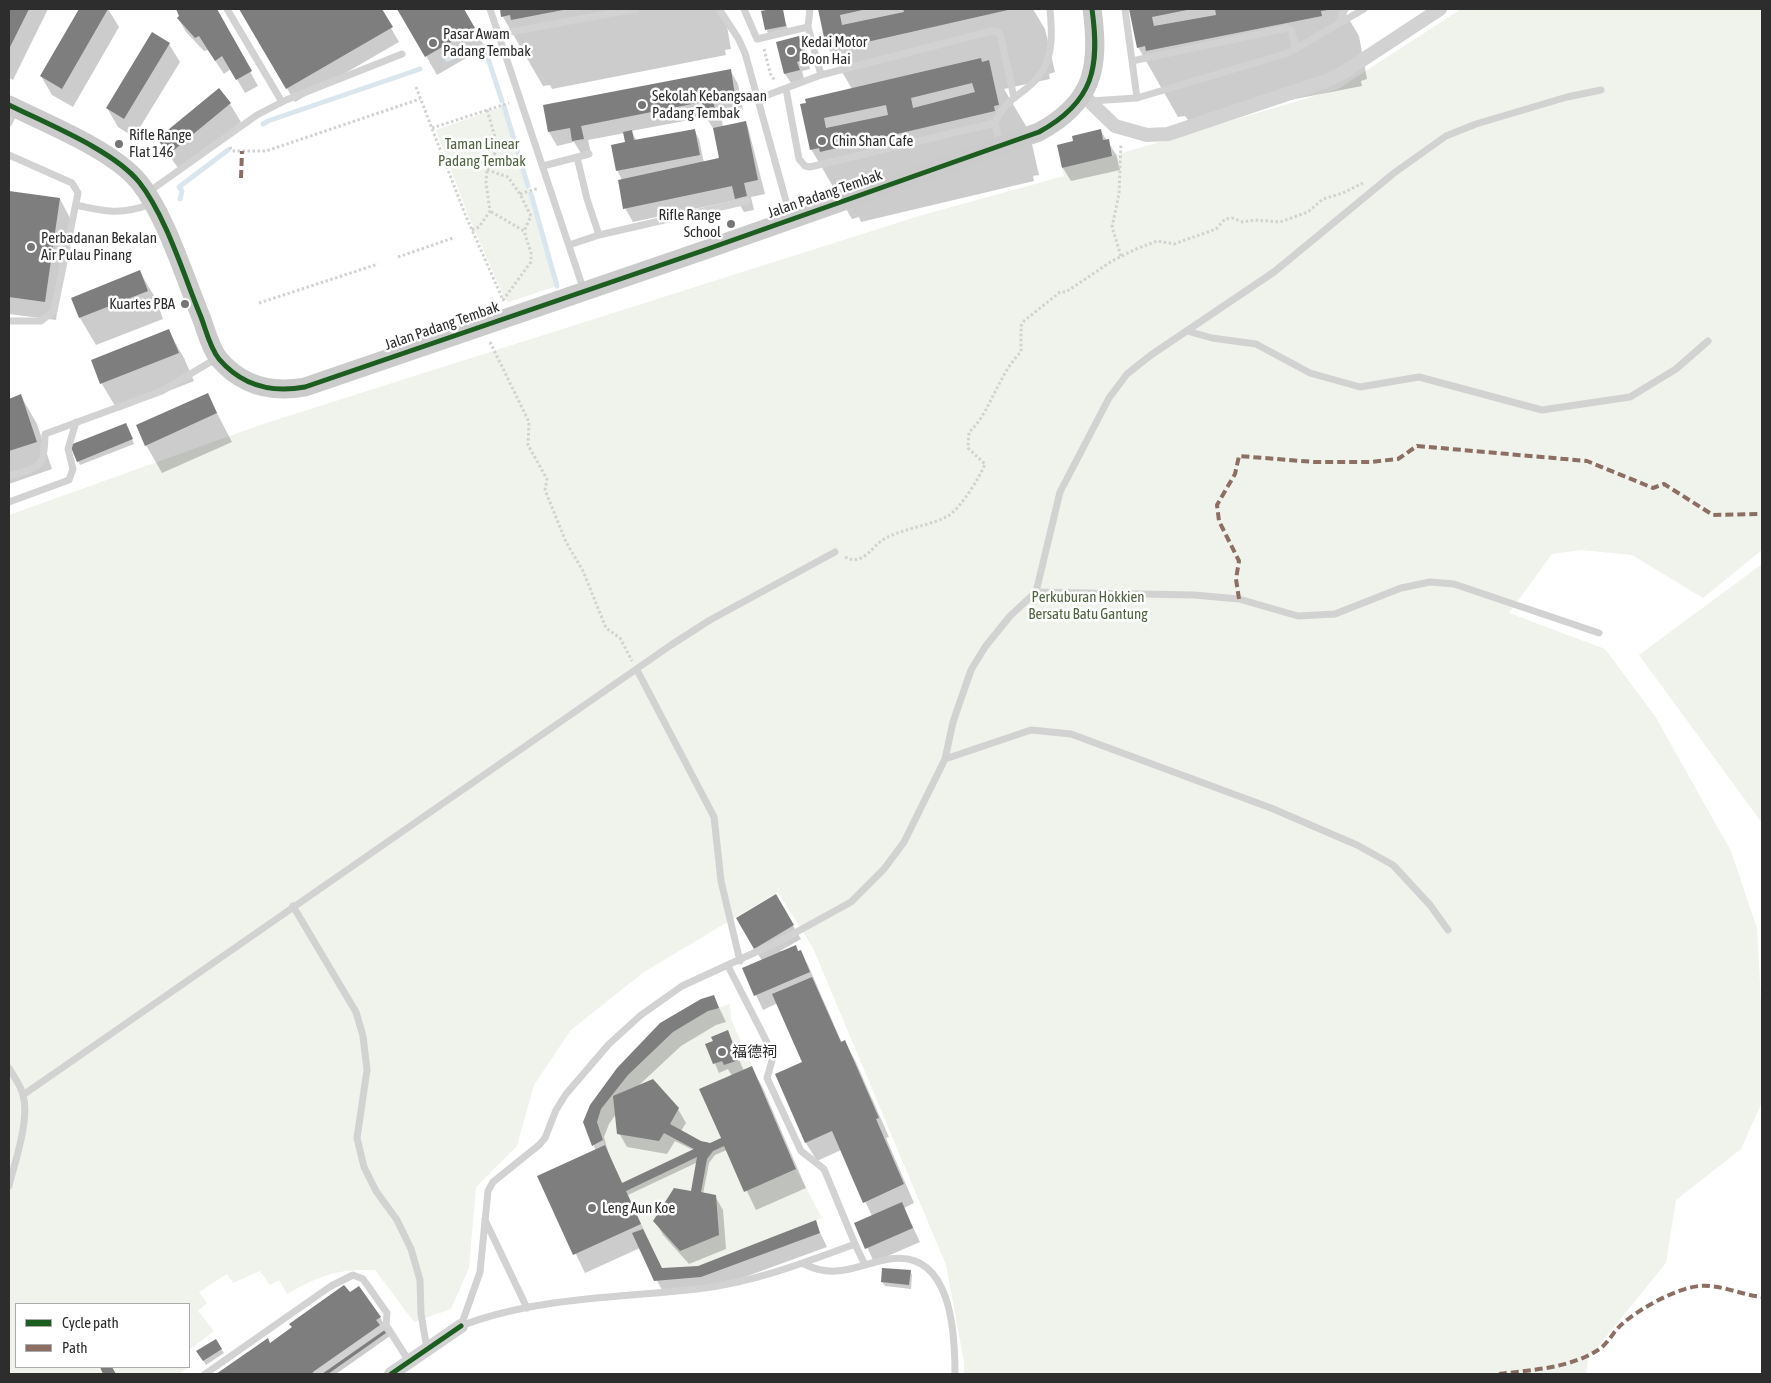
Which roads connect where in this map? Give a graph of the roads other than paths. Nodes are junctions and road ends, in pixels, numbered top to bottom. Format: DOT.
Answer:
graph roads {
  1 [pos="227,9"];
  2 [pos="490,9"];
  3 [pos="635,9"];
  4 [pos="719,9"];
  5 [pos="744,9"];
  6 [pos="810,9"];
  7 [pos="1050,9"];
  8 [pos="1092,9"];
  9 [pos="1125,9"];
  10 [pos="1345,9"];
  11 [pos="1364,9"];
  12 [pos="1440,9"];
  13 [pos="1336,27"];
  14 [pos="808,28"];
  15 [pos="499,34"];
  16 [pos="1296,49"];
  17 [pos="402,54"];
  18 [pos="1132,61"];
  19 [pos="821,75"];
  20 [pos="786,90"];
  21 [pos="1602,90"];
  22 [pos="1014,98"];
  23 [pos="1137,98"];
  24 [pos="757,99"];
  25 [pos="1087,99"];
  26 [pos="282,102"];
  27 [pos="11,112"];
  28 [pos="995,123"];
  29 [pos="1003,146"];
  30 [pos="589,154"];
  31 [pos="9,155"];
  32 [pos="578,157"];
  33 [pos="543,166"];
  34 [pos="150,199"];
  35 [pos="748,200"];
  36 [pos="76,205"];
  37 [pos="791,219"];
  38 [pos="599,235"];
  39 [pos="569,245"];
  40 [pos="584,291"];
  41 [pos="9,321"];
  42 [pos="1187,331"];
  43 [pos="1708,342"];
  44 [pos="218,358"];
  45 [pos="76,422"];
  46 [pos="9,476"];
  47 [pos="9,502"];
  48 [pos="835,552"];
  49 [pos="1036,592"];
  50 [pos="1599,633"];
  51 [pos="637,670"];
  52 [pos="945,759"];
  53 [pos="293,906"];
  54 [pos="1448,930"];
  55 [pos="740,961"];
  56 [pos="728,966"];
  57 [pos="9,1068"];
  58 [pos="23,1094"];
  59 [pos="9,1186"];
  60 [pos="485,1219"];
  61 [pos="854,1244"];
  62 [pos="804,1264"];
  63 [pos="865,1265"];
  64 [pos="527,1308"];
  65 [pos="386,1325"];
  66 [pos="461,1326"];
  67 [pos="428,1349"];
  68 [pos="409,1361"];
  69 [pos="205,1374"];
  70 [pos="316,1374"];
  71 [pos="391,1374"];
  72 [pos="955,1374"];
  1 -- 26 [label="lane"];
  2 -- 15 [label="lane"];
  3 -- 15 [label="lane"];
  4 -- 24 [label="lane"];
  5 -- 14 [label="lane"];
  6 -- 14 [label="lane"];
  7 -- 22 [label="lane"];
  8 -- 25 [label="street"];
  9 -- 18 [label="lane"];
  10 -- 13 [label="lane"];
  11 -- 13 [label="lane"];
  12 -- 25 [label="street"];
  13 -- 16 [label="lane"];
  14 -- 19 [label="lane"];
  15 -- 33 [label="lane"];
  16 -- 18 [label="lane"];
  16 -- 23 [label="lane"];
  17 -- 26 [label="lane"];
  18 -- 23 [label="lane"];
  19 -- 20 [label="lane"];
  19 -- 22 [label="lane"];
  20 -- 24 [label="lane"];
  20 -- 28 [label="lane"];
  21 -- 42 [label="lane"];
  22 -- 28 [label="lane"];
  23 -- 25 [label="lane"];
  24 -- 37 [label="lane"];
  25 -- 29 [label="street, Jalan Padang Tembak"];
  26 -- 34 [label="lane"];
  27 -- 34 [label="street, Jalan Padang Tembak"];
  28 -- 29 [label="lane"];
  29 -- 37 [label="street, Jalan Padang Tembak"];
  30 -- 32 [label="lane"];
  31 -- 36 [label="lane"];
  32 -- 33 [label="lane"];
  32 -- 38 [label="lane"];
  33 -- 39 [label="lane"];
  34 -- 36 [label="lane"];
  34 -- 44 [label="street, Jalan Padang Tembak"];
  35 -- 38 [label="lane"];
  36 -- 41 [label="lane"];
  37 -- 40 [label="street, Jalan Padang Tembak"];
  38 -- 39 [label="lane"];
  39 -- 40 [label="lane"];
  40 -- 44 [label="street, Jalan Padang Tembak"];
  42 -- 43 [label="lane"];
  42 -- 49 [label="lane"];
  44 -- 45 [label="lane"];
  45 -- 46 [label="lane"];
  45 -- 47 [label="lane"];
  48 -- 51 [label="lane"];
  49 -- 50 [label="lane"];
  49 -- 52 [label="lane"];
  51 -- 53 [label="lane"];
  51 -- 55 [label="lane"];
  52 -- 54 [label="lane"];
  52 -- 55 [label="lane"];
  53 -- 58 [label="lane"];
  53 -- 67 [label="lane"];
  55 -- 56 [label="lane"];
  56 -- 60 [label="lane"];
  56 -- 61 [label="lane"];
  57 -- 58 [label="lane"];
  58 -- 59 [label="lane"];
  60 -- 64 [label="lane"];
  60 -- 66 [label="lane"];
  61 -- 62 [label="lane"];
  61 -- 63 [label="lane"];
  62 -- 63 [label="lane"];
  62 -- 64 [label="lane"];
  63 -- 72 [label="lane"];
  64 -- 66 [label="lane"];
  65 -- 68 [label="lane"];
  65 -- 69 [label="lane"];
  65 -- 70 [label="lane"];
  66 -- 67 [label="street"];
  67 -- 68 [label="street"];
  68 -- 71 [label="street"];
}
